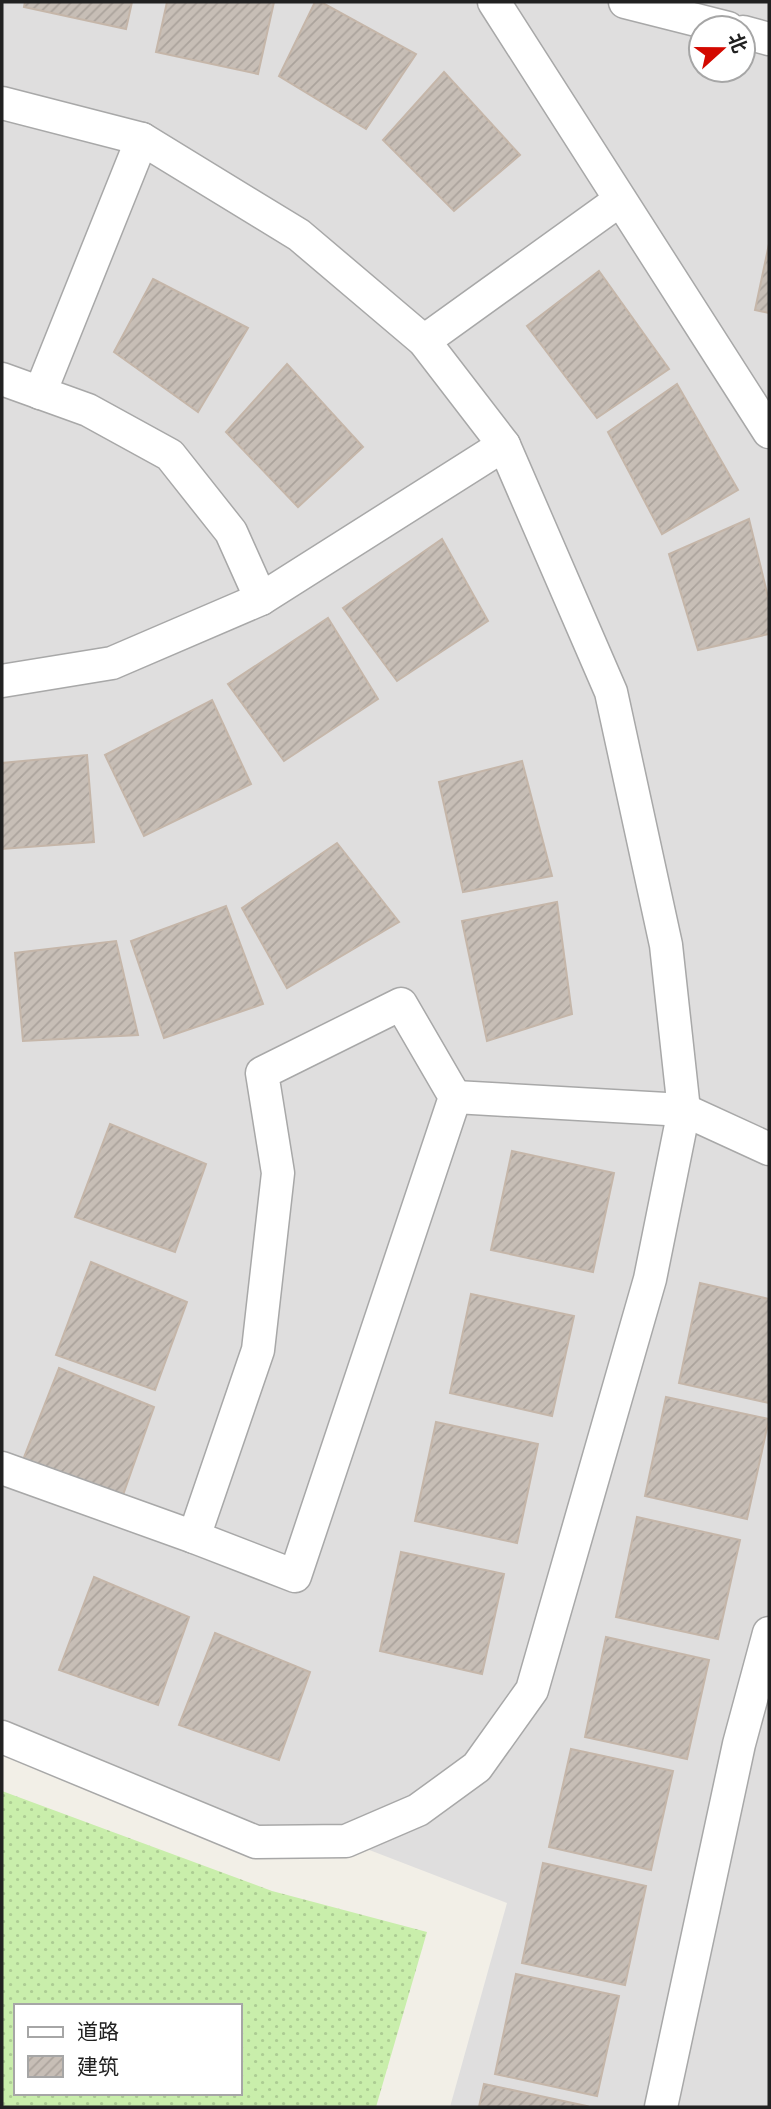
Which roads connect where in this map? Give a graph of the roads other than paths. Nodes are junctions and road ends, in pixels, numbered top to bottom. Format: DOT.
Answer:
graph roads {
  1 [pos="494,2"];
  2 [pos="625,2"];
  3 [pos="687,18"];
  4 [pos="2,103"];
  5 [pos="142,139"];
  6 [pos="620,200"];
  7 [pos="424,341"];
  8 [pos="2,379"];
  9 [pos="40,393"];
  10 [pos="769,432"];
  11 [pos="503,445"];
  12 [pos="261,598"];
  13 [pos="2,681"];
  14 [pos="454,1097"];
  15 [pos="684,1110"];
  16 [pos="769,1149"];
  17 [pos="2,1468"];
  18 [pos="194,1537"];
  19 [pos="769,1633"];
  20 [pos="2,1737"];
  21 [pos="661,2107"];
  1 -- 6 [label="street"];
  2 -- 3 [label="street"];
  4 -- 5 [label="street"];
  5 -- 7 [label="street"];
  5 -- 9 [label="street"];
  6 -- 7 [label="street"];
  6 -- 10 [label="street"];
  7 -- 11 [label="street"];
  8 -- 9 [label="street"];
  9 -- 12 [label="street"];
  11 -- 12 [label="street"];
  11 -- 15 [label="street"];
  12 -- 13 [label="street"];
  14 -- 15 [label="street"];
  14 -- 18 [label="street"];
  14 -- 18 [label="street"];
  15 -- 16 [label="street"];
  15 -- 20 [label="street"];
  17 -- 18 [label="street"];
  19 -- 21 [label="street"];
}
